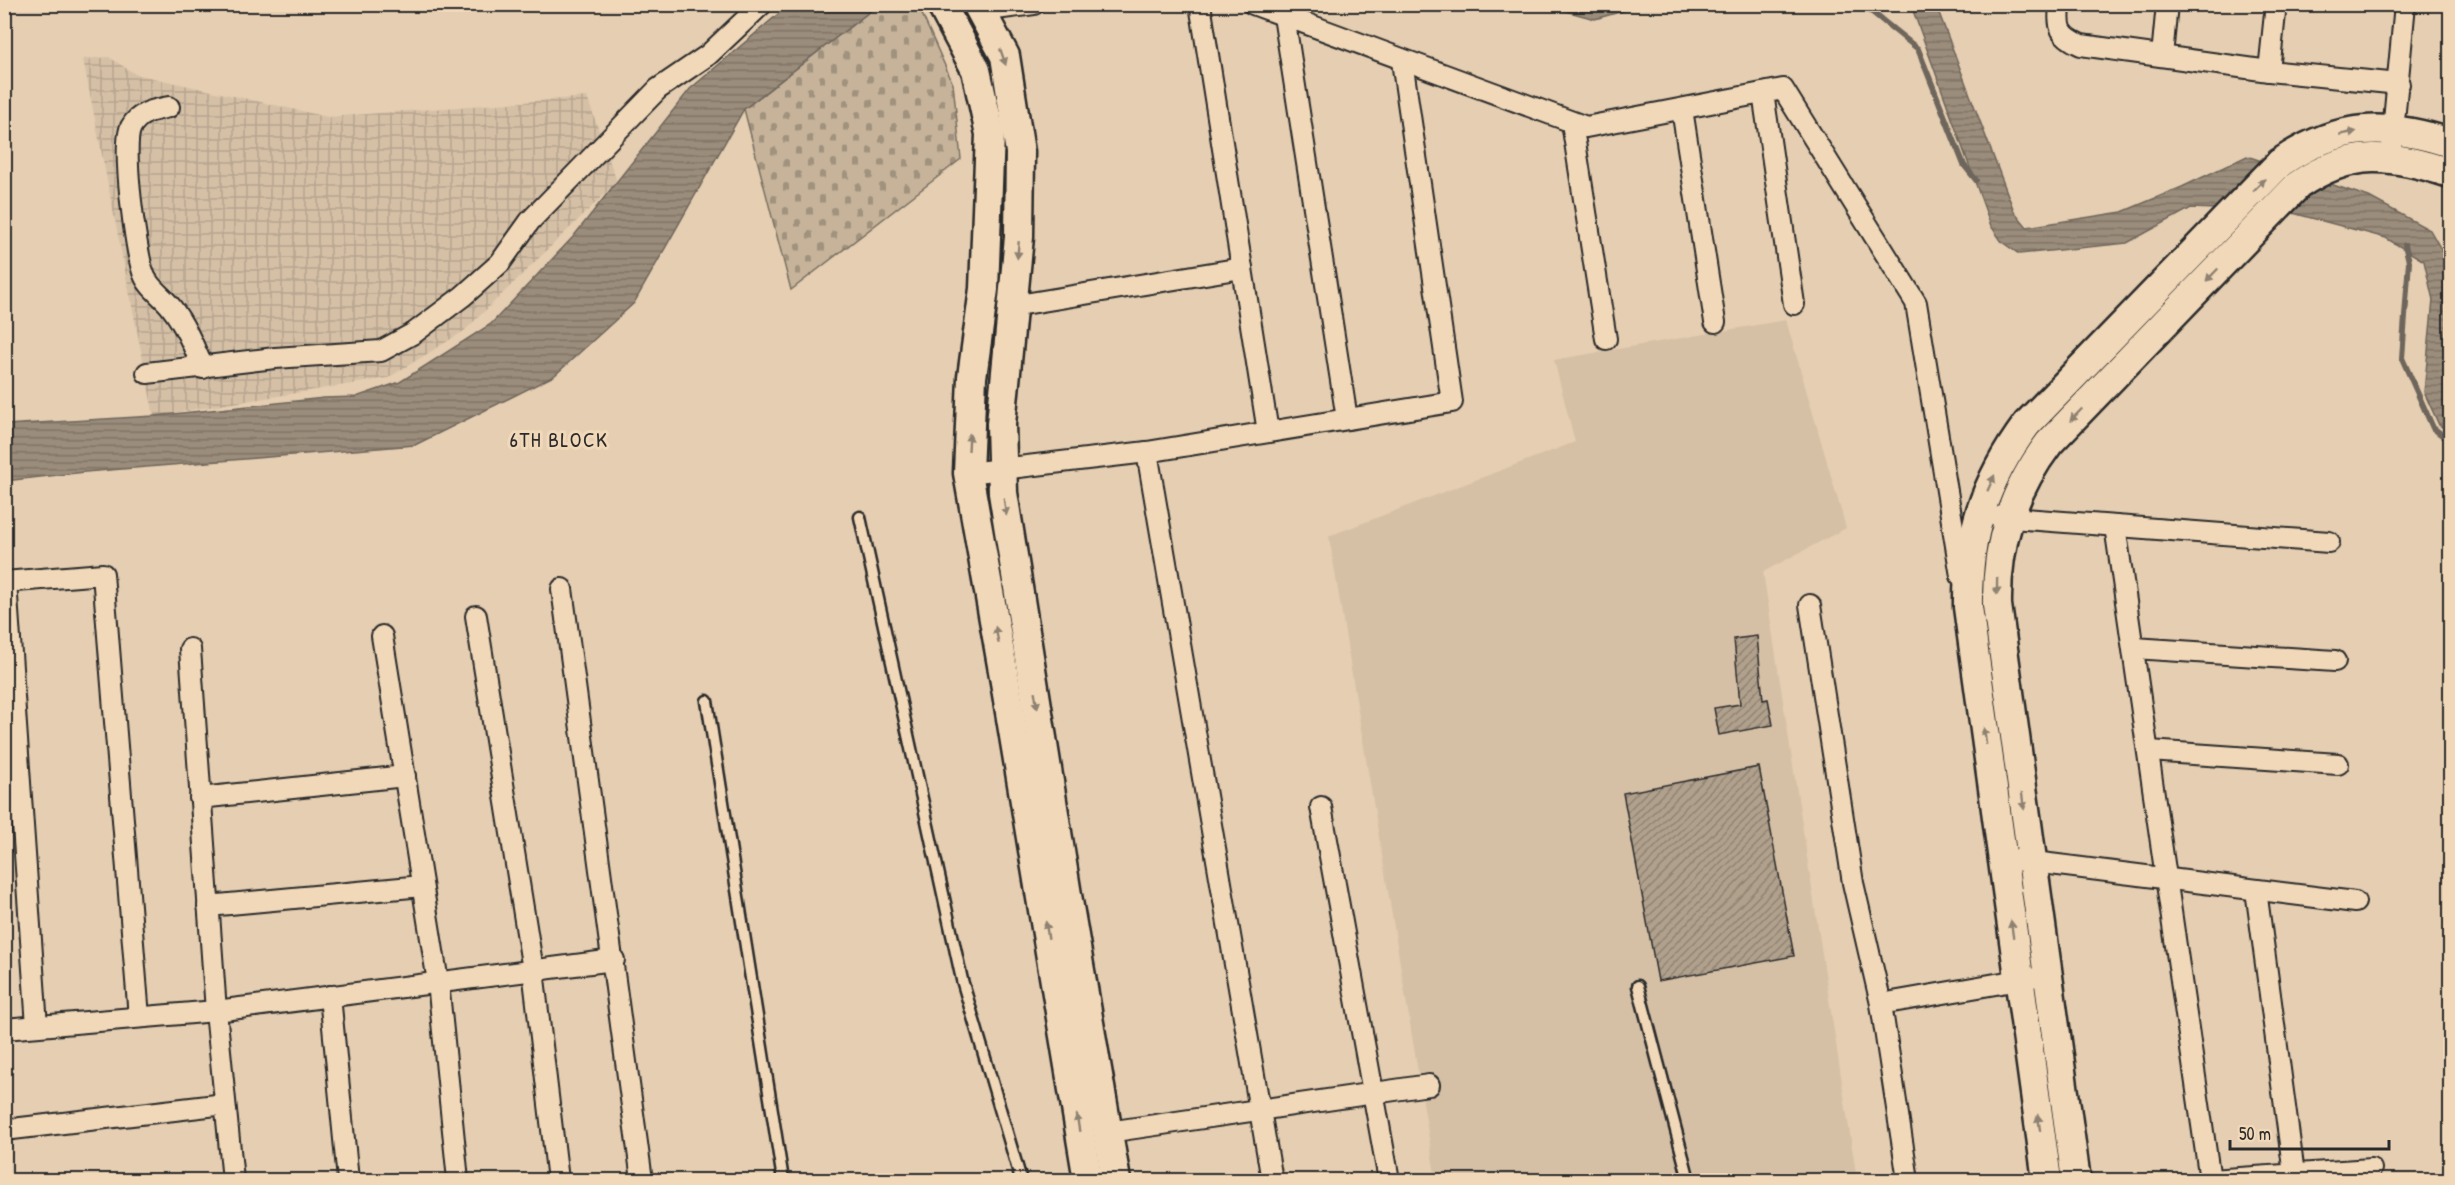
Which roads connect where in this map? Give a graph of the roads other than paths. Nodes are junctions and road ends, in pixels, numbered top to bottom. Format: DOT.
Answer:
graph roads {
  1 [pos="762,4"];
  2 [pos="941,4"];
  3 [pos="1034,4"];
  4 [pos="1200,4"];
  5 [pos="1253,4"];
  6 [pos="2060,4"];
  7 [pos="2167,4"];
  8 [pos="2276,4"];
  9 [pos="2406,4"];
  10 [pos="979,8"];
  11 [pos="1284,16"];
  12 [pos="2162,56"];
  13 [pos="1402,61"];
  14 [pos="2269,71"];
  15 [pos="2398,84"];
  16 [pos="1763,93"];
  17 [pos="169,107"];
  18 [pos="1682,109"];
  19 [pos="1572,123"];
  20 [pos="2394,129"];
  21 [pos="2451,143"];
  22 [pos="2391,158"];
  23 [pos="2451,173"];
  24 [pos="1242,268"];
  25 [pos="1794,304"];
  26 [pos="1012,306"];
  27 [pos="1715,322"];
  28 [pos="1606,339"];
  29 [pos="203,368"];
  30 [pos="147,373"];
  31 [pos="1347,419"];
  32 [pos="1268,432"];
  33 [pos="1147,452"];
  34 [pos="1002,470"];
  35 [pos="968,474"];
  36 [pos="1978,516"];
  37 [pos="860,517"];
  38 [pos="2007,518"];
  39 [pos="2115,526"];
  40 [pos="2330,542"];
  41 [pos="5,582"];
  42 [pos="562,589"];
  43 [pos="1810,605"];
  44 [pos="476,616"];
  45 [pos="1971,632"];
  46 [pos="382,636"];
  47 [pos="2134,648"];
  48 [pos="190,649"];
  49 [pos="2335,661"];
  50 [pos="707,701"];
  51 [pos="2149,751"];
  52 [pos="2338,764"];
  53 [pos="405,776"];
  54 [pos="200,798"];
  55 [pos="1321,807"];
  56 [pos="2002,858"];
  57 [pos="2032,861"];
  58 [pos="2168,879"];
  59 [pos="422,886"];
  60 [pos="2256,890"];
  61 [pos="2355,902"];
  62 [pos="208,906"];
  63 [pos="614,960"];
  64 [pos="533,970"];
  65 [pos="2048,975"];
  66 [pos="2019,980"];
  67 [pos="438,982"];
  68 [pos="1638,986"];
  69 [pos="330,996"];
  70 [pos="1881,1004"];
  71 [pos="216,1011"];
  72 [pos="139,1017"];
  73 [pos="37,1026"];
  74 [pos="4,1029"];
  75 [pos="1429,1084"];
  76 [pos="1373,1093"];
  77 [pos="225,1104"];
  78 [pos="1260,1110"];
  79 [pos="4,1130"];
  80 [pos="1108,1132"];
  81 [pos="2371,1169"];
  82 [pos="2294,1174"];
  83 [pos="233,1180"];
  84 [pos="348,1180"];
  85 [pos="458,1180"];
  86 [pos="558,1180"];
  87 [pos="642,1180"];
  88 [pos="783,1180"];
  89 [pos="1021,1180"];
  90 [pos="1088,1180"];
  91 [pos="1116,1180"];
  92 [pos="1272,1180"];
  93 [pos="1389,1180"];
  94 [pos="1689,1180"];
  95 [pos="1908,1180"];
  96 [pos="2047,1180"];
  97 [pos="2076,1180"];
  98 [pos="2210,1180"];
  1 -- 29 [label="street"];
  35 -- 2 [label="street, one-way"];
  3 -- 10 [label="street"];
  4 -- 24 [label="street"];
  5 -- 11 [label="street"];
  6 -- 12 [label="street"];
  7 -- 12 [label="street"];
  8 -- 14 [label="street"];
  9 -- 15 [label="street"];
  10 -- 26 [label="street, one-way"];
  11 -- 13 [label="street"];
  11 -- 31 [label="street"];
  12 -- 14 [label="street"];
  13 -- 19 [label="street"];
  13 -- 31 [label="street"];
  14 -- 15 [label="street"];
  15 -- 20 [label="street"];
  16 -- 18 [label="street"];
  16 -- 25 [label="street"];
  16 -- 45 [label="street"];
  17 -- 29 [label="street"];
  18 -- 19 [label="street"];
  18 -- 27 [label="street"];
  19 -- 28 [label="street"];
  20 -- 21 [label="street"];
  20 -- 22 [label="street"];
  36 -- 20 [label="street, one-way"];
  22 -- 23 [label="street"];
  22 -- 38 [label="street, one-way"];
  24 -- 26 [label="street"];
  24 -- 32 [label="street"];
  26 -- 34 [label="street"];
  29 -- 30 [label="street"];
  31 -- 32 [label="street"];
  32 -- 33 [label="street"];
  33 -- 34 [label="street"];
  33 -- 78 [label="street"];
  34 -- 35 [label="street"];
  34 -- 80 [label="street, one-way"];
  90 -- 35 [label="street, one-way"];
  36 -- 38 [label="street"];
  36 -- 45 [label="street"];
  37 -- 89 [label="lane"];
  38 -- 39 [label="street"];
  38 -- 57 [label="street, one-way"];
  39 -- 40 [label="street"];
  39 -- 47 [label="street"];
  41 -- 72 [label="street"];
  41 -- 73 [label="street"];
  42 -- 63 [label="street"];
  43 -- 70 [label="street"];
  44 -- 64 [label="street"];
  56 -- 45 [label="street, one-way"];
  46 -- 53 [label="street"];
  47 -- 49 [label="street"];
  47 -- 51 [label="street"];
  48 -- 54 [label="street"];
  50 -- 88 [label="lane"];
  51 -- 52 [label="street"];
  51 -- 58 [label="street"];
  53 -- 54 [label="street"];
  53 -- 59 [label="street"];
  54 -- 62 [label="street"];
  55 -- 76 [label="street"];
  56 -- 57 [label="street"];
  66 -- 56 [label="street, one-way"];
  57 -- 58 [label="street"];
  57 -- 65 [label="street"];
  58 -- 60 [label="street"];
  58 -- 98 [label="street"];
  59 -- 62 [label="street"];
  59 -- 67 [label="street"];
  60 -- 61 [label="street"];
  60 -- 82 [label="street"];
  62 -- 71 [label="street"];
  63 -- 64 [label="street"];
  63 -- 87 [label="street"];
  64 -- 67 [label="street"];
  64 -- 86 [label="street"];
  65 -- 66 [label="street"];
  65 -- 97 [label="street"];
  66 -- 70 [label="street"];
  96 -- 66 [label="street, one-way"];
  67 -- 69 [label="street"];
  67 -- 85 [label="street"];
  68 -- 94 [label="lane"];
  69 -- 71 [label="street"];
  69 -- 84 [label="street"];
  70 -- 95 [label="street"];
  71 -- 72 [label="street"];
  71 -- 77 [label="street"];
  72 -- 73 [label="street"];
  73 -- 74 [label="street"];
  75 -- 76 [label="street"];
  76 -- 78 [label="street"];
  76 -- 93 [label="street"];
  77 -- 79 [label="street"];
  77 -- 83 [label="street"];
  78 -- 80 [label="street"];
  78 -- 92 [label="street"];
  80 -- 91 [label="street"];
  81 -- 82 [label="street"];
  82 -- 98 [label="street"];
}
